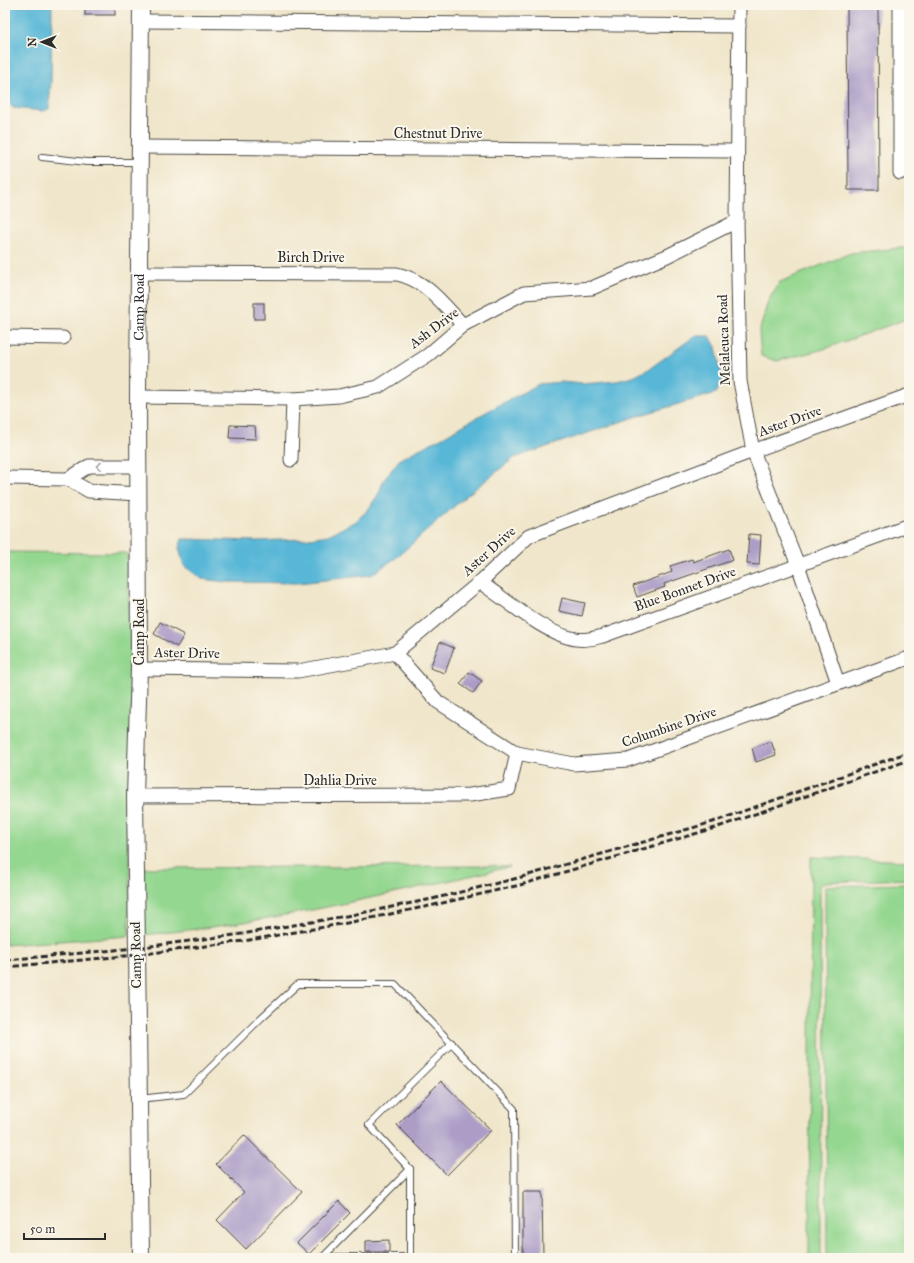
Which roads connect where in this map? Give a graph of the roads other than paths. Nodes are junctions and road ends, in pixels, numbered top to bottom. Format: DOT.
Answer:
graph roads {
  1 [pos="141,5"];
  2 [pos="739,5"];
  3 [pos="900,5"];
  4 [pos="141,21"];
  5 [pos="739,26"];
  6 [pos="905,101"];
  7 [pos="737,151"];
  8 [pos="140,155"];
  9 [pos="42,157"];
  10 [pos="900,173"];
  11 [pos="737,221"];
  12 [pos="139,273"];
  13 [pos="463,325"];
  14 [pos="5,337"];
  15 [pos="62,338"];
  16 [pos="909,395"];
  17 [pos="138,397"];
  18 [pos="293,400"];
  19 [pos="753,451"];
  20 [pos="291,460"];
  21 [pos="138,466"];
  22 [pos="5,478"];
  23 [pos="68,478"];
  24 [pos="138,494"];
  25 [pos="909,525"];
  26 [pos="798,565"];
  27 [pos="480,582"];
  28 [pos="395,653"];
  29 [pos="909,658"];
  30 [pos="139,668"];
  31 [pos="838,683"];
  32 [pos="517,753"];
  33 [pos="135,796"];
  34 [pos="452,1043"];
  35 [pos="138,1099"];
  36 [pos="410,1169"];
  37 [pos="410,1257"];
  38 [pos="141,1258"];
  39 [pos="322,1258"];
  40 [pos="515,1258"];
  1 -- 4 [label="street, Camp Road"];
  2 -- 5 [label="street, Melaleuca Road"];
  3 -- 6 [label="street"];
  4 -- 5 [label="street"];
  4 -- 8 [label="street, Camp Road"];
  5 -- 7 [label="street, Melaleuca Road"];
  6 -- 10 [label="street"];
  7 -- 8 [label="street, Chestnut Drive"];
  7 -- 11 [label="street, Melaleuca Road"];
  8 -- 9 [label="lane"];
  8 -- 12 [label="street, Camp Road"];
  11 -- 13 [label="street, Ash Drive"];
  11 -- 19 [label="street, Melaleuca Road"];
  12 -- 13 [label="street, Birch Drive"];
  12 -- 17 [label="street, Camp Road"];
  13 -- 18 [label="street, Ash Drive"];
  14 -- 15 [label="street"];
  16 -- 19 [label="street, Aster Drive"];
  17 -- 18 [label="street, Ash Drive"];
  17 -- 21 [label="street, Camp Road"];
  18 -- 20 [label="street"];
  19 -- 26 [label="street, Melaleuca Road"];
  19 -- 27 [label="street, Aster Drive"];
  21 -- 23 [label="street, one-way"];
  21 -- 24 [label="street, Camp Road"];
  22 -- 23 [label="street"];
  23 -- 24 [label="street"];
  24 -- 30 [label="street, Camp Road"];
  25 -- 26 [label="street, Blue Bonnet Drive"];
  26 -- 27 [label="street, Blue Bonnet Drive"];
  26 -- 31 [label="street, Melaleuca Road"];
  27 -- 28 [label="street, Aster Drive"];
  28 -- 30 [label="street, Aster Drive"];
  28 -- 32 [label="street, Columbine Drive"];
  29 -- 31 [label="street, Columbine Drive"];
  30 -- 33 [label="street, Camp Road"];
  31 -- 32 [label="street, Columbine Drive"];
  32 -- 33 [label="street, Dahlia Drive"];
  33 -- 35 [label="street, Camp Road"];
  34 -- 35 [label="lane"];
  34 -- 36 [label="lane"];
  34 -- 40 [label="lane"];
  35 -- 38 [label="street, Camp Road"];
  36 -- 37 [label="lane"];
  36 -- 39 [label="lane"];
  37 -- 39 [label="lane"];
}
